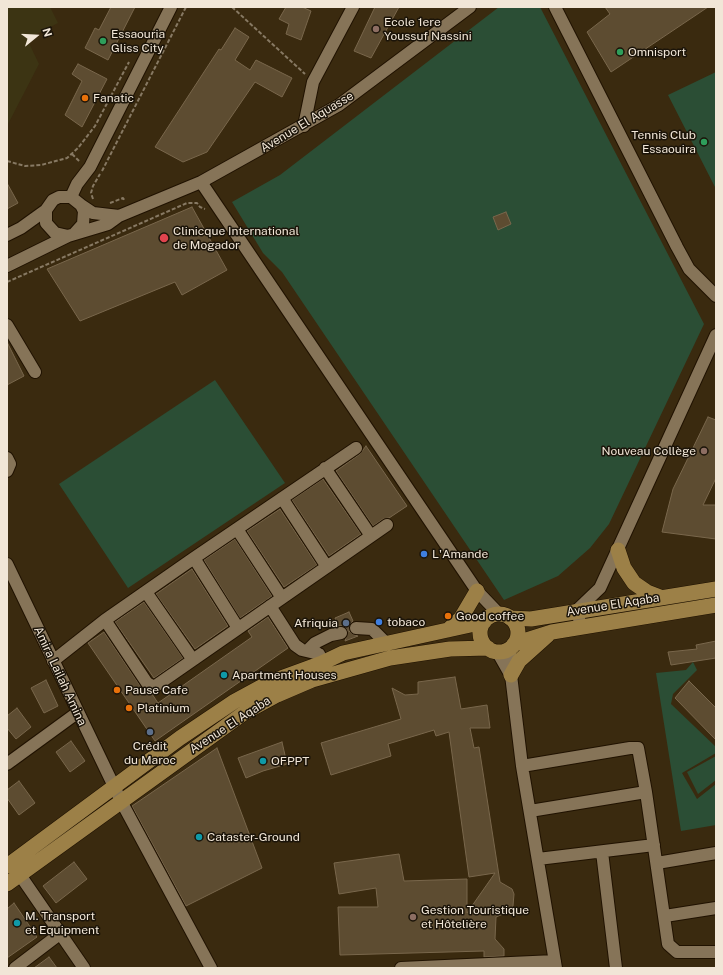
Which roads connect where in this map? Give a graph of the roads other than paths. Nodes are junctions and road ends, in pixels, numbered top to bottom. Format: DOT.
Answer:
graph roads {
  1 [pos="171,7"];
  2 [pos="353,7"];
  3 [pos="470,7"];
  4 [pos="555,7"];
  5 [pos="304,126"];
  6 [pos="201,182"];
  7 [pos="72,197"];
  8 [pos="81,205"];
  9 [pos="46,210"];
  10 [pos="124,214"];
  11 [pos="7,235"];
  12 [pos="71,235"];
  13 [pos="7,266"];
  14 [pos="716,296"];
  15 [pos="7,325"];
  16 [pos="716,334"];
  17 [pos="34,372"];
  18 [pos="356,448"];
  19 [pos="7,458"];
  20 [pos="325,468"];
  21 [pos="7,471"];
  22 [pos="282,498"];
  23 [pos="387,526"];
  24 [pos="237,529"];
  25 [pos="371,536"];
  26 [pos="618,550"];
  27 [pos="194,558"];
  28 [pos="7,564"];
  29 [pos="327,567"];
  30 [pos="600,588"];
  31 [pos="716,589"];
  32 [pos="477,591"];
  33 [pos="146,592"];
  34 [pos="661,597"];
  35 [pos="282,598"];
  36 [pos="716,604"];
  37 [pos="270,606"];
  38 [pos="602,606"];
  39 [pos="577,610"];
  40 [pos="495,618"];
  41 [pos="105,620"];
  42 [pos="605,624"];
  43 [pos="581,627"];
  44 [pos="238,628"];
  45 [pos="356,628"];
  46 [pos="446,631"];
  47 [pos="552,632"];
  48 [pos="342,633"];
  49 [pos="386,643"];
  50 [pos="502,648"];
  51 [pos="320,659"];
  52 [pos="193,660"];
  53 [pos="53,661"];
  54 [pos="511,675"];
  55 [pos="77,713"];
  56 [pos="7,764"];
  57 [pos="522,766"];
  58 [pos="114,787"];
  59 [pos="646,792"];
  60 [pos="121,801"];
  61 [pos="530,811"];
  62 [pos="654,845"];
  63 [pos="602,852"];
  64 [pos="716,854"];
  65 [pos="538,859"];
  66 [pos="657,863"];
  67 [pos="7,866"];
  68 [pos="20,875"];
  69 [pos="7,884"];
  70 [pos="716,908"];
  71 [pos="665,916"];
  72 [pos="61,933"];
  73 [pos="716,952"];
  74 [pos="556,964"];
  75 [pos="15,968"];
  76 [pos="84,968"];
  77 [pos="211,968"];
  78 [pos="401,968"];
  79 [pos="616,968"];
  1 -- 7 [label="street"];
  2 -- 5 [label="street"];
  3 -- 5 [label="street, Avenue El Aquasse"];
  4 -- 14 [label="street"];
  5 -- 6 [label="street, Avenue El Aquasse"];
  6 -- 10 [label="street, Avenue El Aquasse"];
  6 -- 32 [label="street"];
  7 -- 8 [label="street"];
  7 -- 9 [label="street"];
  8 -- 10 [label="street"];
  8 -- 12 [label="street"];
  9 -- 11 [label="street"];
  9 -- 12 [label="street"];
  10 -- 12 [label="street, Avenue El Aquasse"];
  12 -- 13 [label="street, Avenue El Aquasse"];
  15 -- 17 [label="street"];
  16 -- 26 [label="street"];
  18 -- 20 [label="street"];
  19 -- 21 [label="street"];
  20 -- 22 [label="street"];
  20 -- 25 [label="street"];
  22 -- 24 [label="street"];
  22 -- 29 [label="street"];
  23 -- 25 [label="street"];
  24 -- 27 [label="street"];
  24 -- 35 [label="street"];
  25 -- 29 [label="street"];
  26 -- 30 [label="street"];
  26 -- 34 [label="main road"];
  27 -- 33 [label="street"];
  27 -- 44 [label="street"];
  28 -- 53 [label="street, Amira Lailah Amina"];
  29 -- 35 [label="street"];
  30 -- 38 [label="street"];
  30 -- 39 [label="street"];
  31 -- 34 [label="main road, Avenue El Aqaba"];
  32 -- 40 [label="street"];
  32 -- 46 [label="main road"];
  33 -- 41 [label="street"];
  33 -- 52 [label="street"];
  34 -- 38 [label="main road, Avenue El Aqaba"];
  35 -- 37 [label="street"];
  36 -- 42 [label="main road, Avenue El Aqaba"];
  37 -- 44 [label="street"];
  37 -- 51 [label="street"];
  38 -- 39 [label="main road, Avenue El Aqaba"];
  38 -- 42 [label="street"];
  39 -- 40 [label="main road, Avenue El Aqaba"];
  39 -- 43 [label="street"];
  40 -- 46 [label="main road, Avenue El Aqaba"];
  40 -- 50 [label="main road"];
  40 -- 50 [label="main road"];
  41 -- 52 [label="street"];
  41 -- 53 [label="street"];
  42 -- 43 [label="main road, Avenue El Aqaba"];
  43 -- 47 [label="main road, Avenue El Aqaba"];
  44 -- 52 [label="street"];
  45 -- 49 [label="street"];
  46 -- 49 [label="main road, Avenue El Aqaba"];
  47 -- 50 [label="main road, Avenue El Aqaba"];
  47 -- 54 [label="main road"];
  48 -- 51 [label="street"];
  49 -- 51 [label="main road, Avenue El Aqaba"];
  50 -- 54 [label="street"];
  50 -- 60 [label="main road, Avenue El Aqaba"];
  51 -- 58 [label="main road, Avenue El Aqaba"];
  53 -- 55 [label="street, Amira Lailah Amina"];
  54 -- 57 [label="street"];
  55 -- 56 [label="street"];
  55 -- 58 [label="street, Amira Lailah Amina"];
  57 -- 59 [label="street"];
  57 -- 61 [label="street"];
  58 -- 60 [label="street, Amira Lailah Amina"];
  58 -- 67 [label="main road, Avenue El Aqaba"];
  59 -- 61 [label="street"];
  59 -- 62 [label="street"];
  60 -- 68 [label="main road, Avenue El Aqaba"];
  60 -- 77 [label="street, Amira Lailah Amina"];
  61 -- 65 [label="street"];
  62 -- 63 [label="street"];
  62 -- 66 [label="street"];
  63 -- 65 [label="street"];
  63 -- 79 [label="street"];
  64 -- 66 [label="street"];
  65 -- 74 [label="street"];
  66 -- 71 [label="street"];
  68 -- 69 [label="main road, Avenue El Aqaba"];
  68 -- 72 [label="street"];
  70 -- 71 [label="street"];
  71 -- 73 [label="street"];
  72 -- 75 [label="street"];
  72 -- 76 [label="street"];
  74 -- 78 [label="street"];
}
